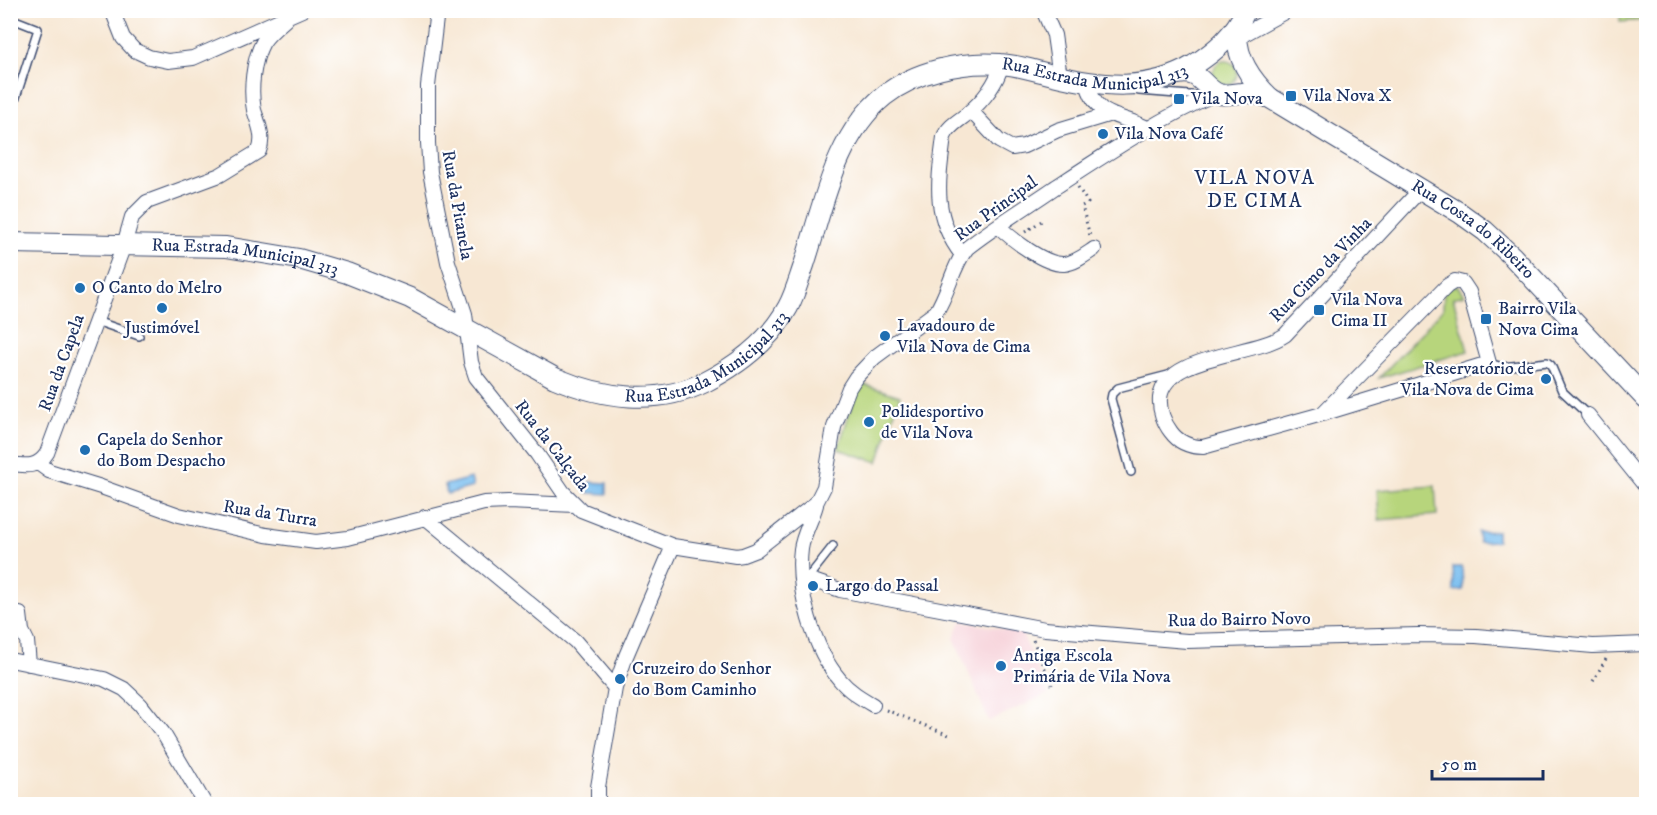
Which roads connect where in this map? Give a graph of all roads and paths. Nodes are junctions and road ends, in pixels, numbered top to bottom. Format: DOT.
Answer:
graph roads {
  1 [pos="112,10"];
  2 [pos="303,10"];
  3 [pos="437,10"];
  4 [pos="1043,10"];
  5 [pos="1288,10"];
  6 [pos="10,18"];
  7 [pos="286,19"];
  8 [pos="1240,25"];
  9 [pos="1209,55"];
  10 [pos="1002,64"];
  11 [pos="1245,66"];
  12 [pos="1178,74"];
  13 [pos="1060,77"];
  14 [pos="1087,82"];
  15 [pos="1116,85"];
  16 [pos="1218,90"];
  17 [pos="1270,98"];
  18 [pos="971,111"];
  19 [pos="1111,114"];
  20 [pos="10,116"];
  21 [pos="1149,129"];
  22 [pos="1071,177"];
  23 [pos="1422,188"];
  24 [pos="1043,220"];
  25 [pos="998,226"];
  26 [pos="1013,240"];
  27 [pos="10,243"];
  28 [pos="124,245"];
  29 [pos="1094,249"];
  30 [pos="962,255"];
  31 [pos="96,321"];
  32 [pos="468,331"];
  33 [pos="139,336"];
  34 [pos="1489,363"];
  35 [pos="1175,373"];
  36 [pos="1647,399"];
  37 [pos="1322,414"];
  38 [pos="1588,415"];
  39 [pos="10,464"];
  40 [pos="38,464"];
  41 [pos="1131,472"];
  42 [pos="1647,487"];
  43 [pos="816,503"];
  44 [pos="575,505"];
  45 [pos="425,517"];
  46 [pos="673,546"];
  47 [pos="833,546"];
  48 [pos="804,578"];
  49 [pos="20,614"];
  50 [pos="1027,626"];
  51 [pos="1647,644"];
  52 [pos="1615,646"];
  53 [pos="10,660"];
  54 [pos="29,664"];
  55 [pos="1593,681"];
  56 [pos="1052,685"];
  57 [pos="615,688"];
  58 [pos="873,705"];
  59 [pos="949,735"];
  60 [pos="205,804"];
  61 [pos="598,804"];
  1 -- 7 [label="street"];
  2 -- 7 [label="street"];
  3 -- 32 [label="street, Rua da Pitanela"];
  4 -- 13 [label="street"];
  5 -- 8 [label="street"];
  6 -- 20 [label="lane"];
  7 -- 28 [label="street, Rua da Capela"];
  8 -- 9 [label="main road, Rua Estrada Municipal 313"];
  8 -- 11 [label="main road"];
  9 -- 11 [label="main road"];
  9 -- 12 [label="main road, Rua Estrada Municipal 313"];
  9 -- 16 [label="main road"];
  10 -- 13 [label="main road, Rua Estrada Municipal 313"];
  10 -- 18 [label="street"];
  10 -- 32 [label="main road, Rua Estrada Municipal 313"];
  11 -- 16 [label="main road"];
  11 -- 17 [label="main road"];
  12 -- 15 [label="main road, Rua Estrada Municipal 313"];
  12 -- 16 [label="main road"];
  13 -- 14 [label="main road, Rua Estrada Municipal 313"];
  14 -- 15 [label="main road, Rua Estrada Municipal 313"];
  14 -- 19 [label="street"];
  15 -- 16 [label="lane"];
  16 -- 17 [label="main road"];
  16 -- 21 [label="street, Rua Principal"];
  17 -- 23 [label="main road, Rua Costa do Ribeiro"];
  18 -- 19 [label="street"];
  18 -- 30 [label="street"];
  19 -- 21 [label="street"];
  21 -- 22 [label="street, Rua Principal"];
  22 -- 25 [label="street, Rua Principal"];
  22 -- 29 [label="path"];
  23 -- 35 [label="street, Rua Cimo da Vinha"];
  23 -- 36 [label="main road, Rua Costa do Ribeiro"];
  24 -- 26 [label="path"];
  25 -- 26 [label="street"];
  25 -- 30 [label="street, Rua Principal"];
  26 -- 29 [label="street"];
  27 -- 28 [label="main road, Rua Estrada Municipal 313"];
  28 -- 31 [label="street, Rua da Capela"];
  28 -- 32 [label="main road, Rua Estrada Municipal 313"];
  30 -- 43 [label="street, Rua Principal"];
  31 -- 33 [label="lane"];
  31 -- 40 [label="street, Rua da Capela"];
  32 -- 44 [label="street, Rua da Calçada"];
  34 -- 37 [label="street"];
  34 -- 37 [label="street"];
  34 -- 38 [label="lane"];
  35 -- 37 [label="street"];
  35 -- 41 [label="lane"];
  38 -- 42 [label="street"];
  39 -- 40 [label="street"];
  40 -- 45 [label="street, Rua da Turra"];
  43 -- 46 [label="street, Rua da Calçada"];
  43 -- 48 [label="street, Rua Principal"];
  44 -- 45 [label="street, Rua da Turra"];
  44 -- 46 [label="street, Rua da Calçada"];
  45 -- 57 [label="street"];
  46 -- 57 [label="street"];
  47 -- 48 [label="lane"];
  48 -- 50 [label="street, Rua do Bairro Novo"];
  48 -- 58 [label="street, Rua Principal"];
  49 -- 54 [label="street"];
  50 -- 52 [label="street, Rua do Bairro Novo"];
  50 -- 56 [label="path"];
  51 -- 52 [label="street, Rua do Bairro Novo"];
  52 -- 55 [label="path"];
  53 -- 54 [label="street"];
  54 -- 60 [label="street"];
  57 -- 61 [label="street"];
  58 -- 59 [label="path"];
}
